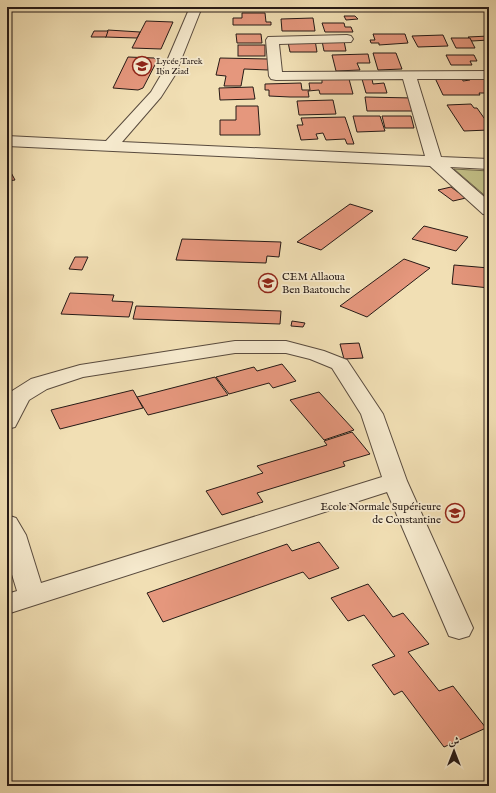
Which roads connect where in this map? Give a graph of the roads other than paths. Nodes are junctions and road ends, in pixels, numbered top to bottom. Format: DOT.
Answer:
graph roads {
  1 [pos="196,7"];
  2 [pos="348,39"];
  3 [pos="489,75"];
  4 [pos="409,76"];
  5 [pos="7,141"];
  6 [pos="110,146"];
  7 [pos="434,161"];
  8 [pos="489,164"];
  9 [pos="489,210"];
  10 [pos="7,422"];
  11 [pos="396,481"];
  12 [pos="7,524"];
  13 [pos="32,596"];
  14 [pos="7,604"];
  15 [pos="459,628"];
  1 -- 6 [label="street"];
  2 -- 4 [label="street"];
  3 -- 4 [label="street"];
  4 -- 7 [label="street"];
  5 -- 6 [label="street"];
  6 -- 7 [label="street"];
  7 -- 8 [label="street"];
  7 -- 9 [label="street"];
  10 -- 11 [label="street"];
  11 -- 13 [label="street"];
  11 -- 15 [label="street"];
  12 -- 13 [label="street"];
  13 -- 14 [label="street"];
}
